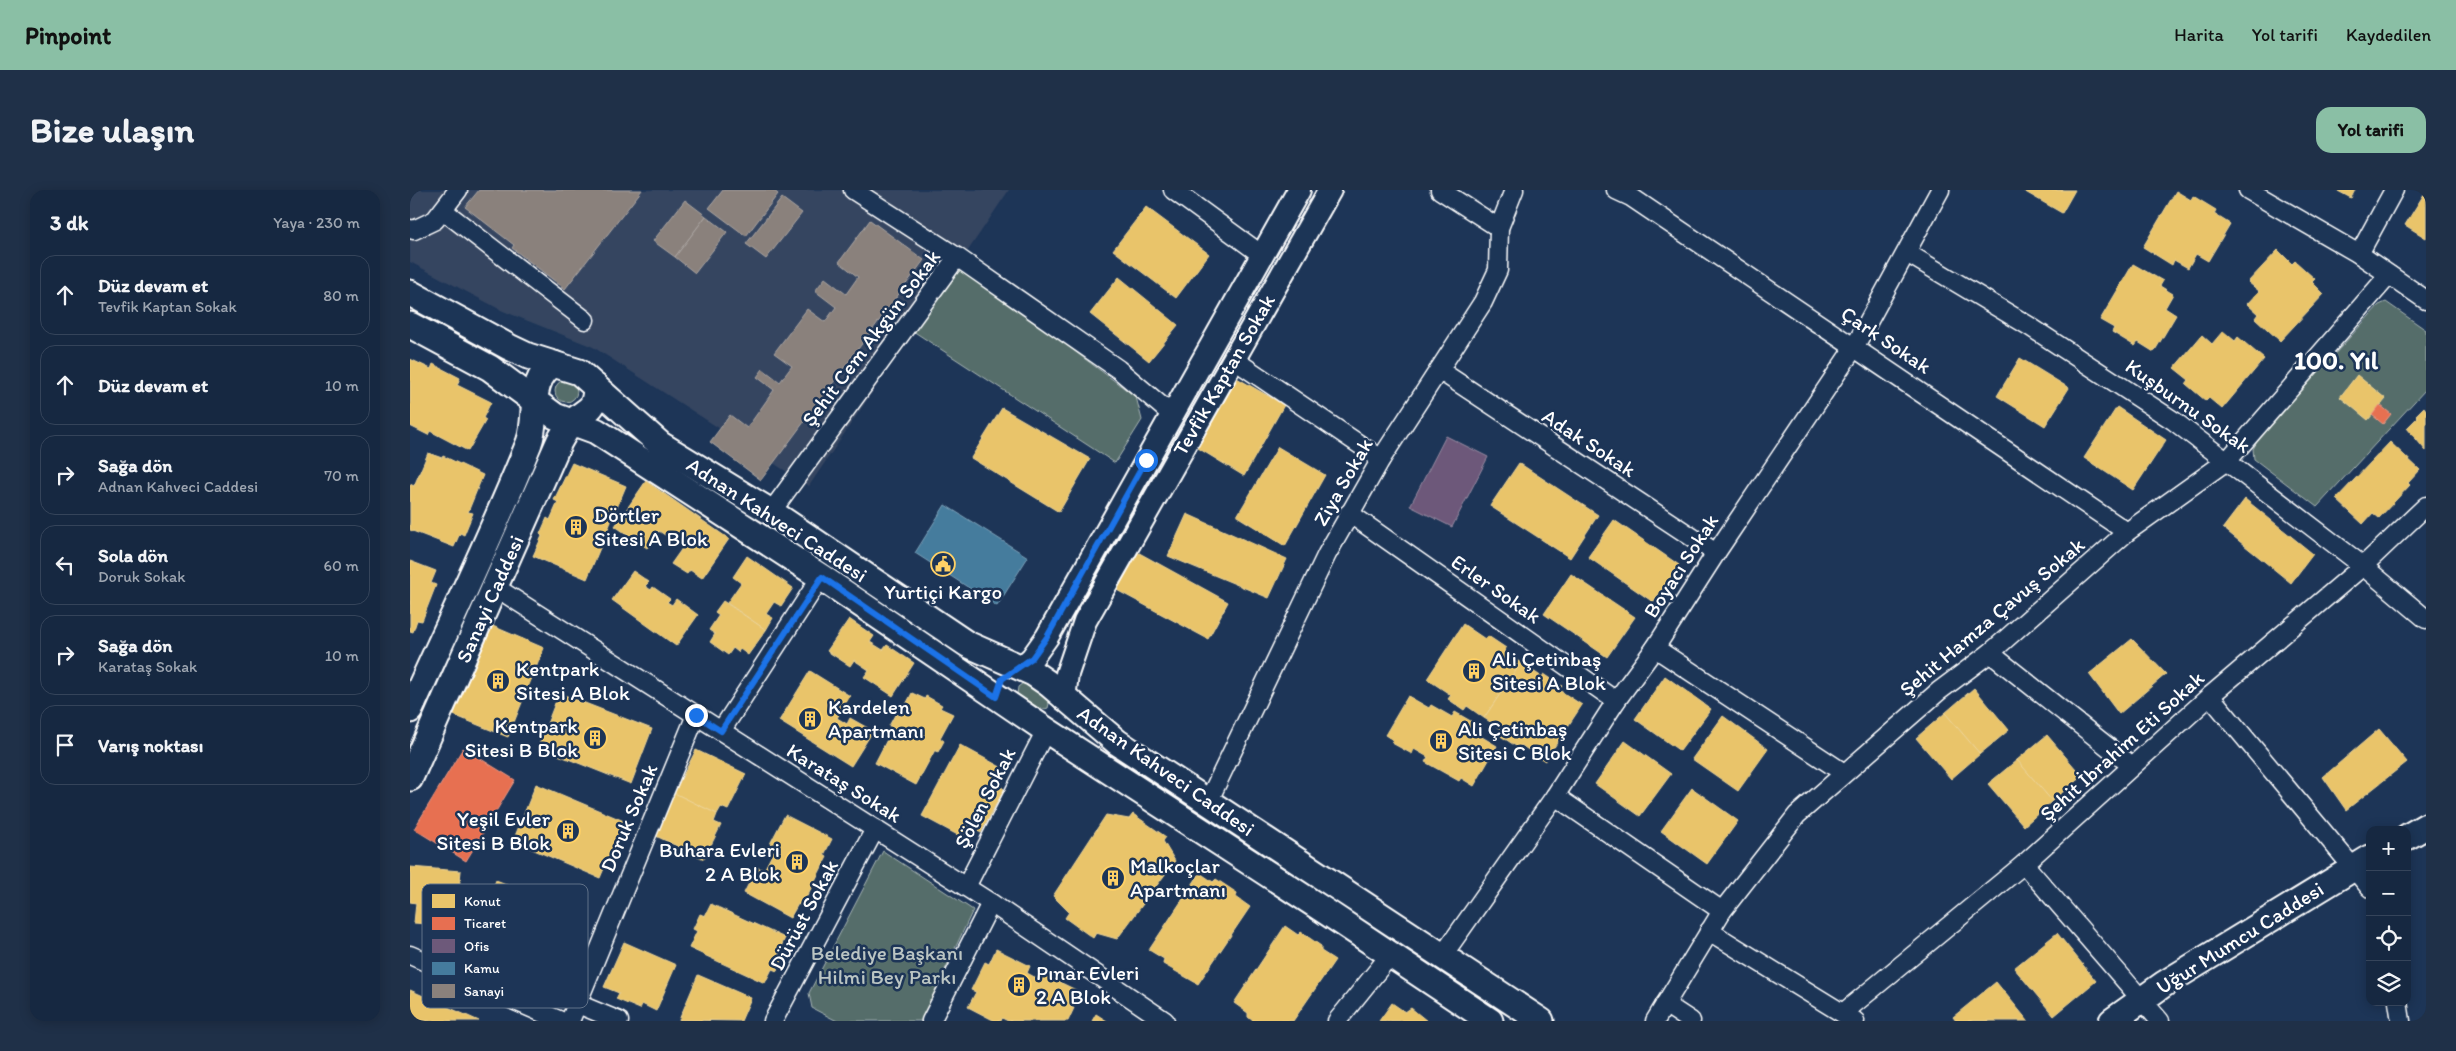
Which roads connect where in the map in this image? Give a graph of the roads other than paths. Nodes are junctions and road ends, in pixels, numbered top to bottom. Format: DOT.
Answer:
graph roads {
  1 [pos="458,190"];
  2 [pos="853,190"];
  3 [pos="1173,190"];
  4 [pos="1299,190"];
  5 [pos="1330,190"];
  6 [pos="1440,190"];
  7 [pos="1514,190"];
  8 [pos="1616,190"];
  9 [pos="1940,190"];
  10 [pos="2248,190"];
  11 [pos="2394,190"];
  12 [pos="444,211"];
  13 [pos="1499,228"];
  14 [pos="411,233"];
  15 [pos="1907,253"];
  16 [pos="2359,254"];
  17 [pos="1262,255"];
  18 [pos="958,257"];
  19 [pos="2389,275"];
  20 [pos="410,293"];
  21 [pos="2426,300"];
  22 [pos="585,320"];
  23 [pos="410,325"];
  24 [pos="1855,346"];
  25 [pos="1233,359"];
  26 [pos="554,364"];
  27 [pos="1439,370"];
  28 [pos="596,387"];
  29 [pos="535,401"];
  30 [pos="1171,414"];
  31 [pos="573,421"];
  32 [pos="1381,459"];
  33 [pos="2228,460"];
  34 [pos="2426,506"];
  35 [pos="770,512"];
  36 [pos="1349,514"];
  37 [pos="2127,532"];
  38 [pos="1716,553"];
  39 [pos="2363,566"];
  40 [pos="822,577"];
  41 [pos="495,587"];
  42 [pos="2426,619"];
  43 [pos="1655,648"];
  44 [pos="1990,653"];
  45 [pos="1022,667"];
  46 [pos="2210,696"];
  47 [pos="996,697"];
  48 [pos="1064,699"];
  49 [pos="1616,701"];
  50 [pos="410,710"];
  51 [pos="696,715"];
  52 [pos="1046,730"];
  53 [pos="721,731"];
  54 [pos="2132,766"];
  55 [pos="1844,773"];
  56 [pos="410,778"];
  57 [pos="1555,796"];
  58 [pos="1208,802"];
  59 [pos="2426,826"];
  60 [pos="875,829"];
  61 [pos="2411,835"];
  62 [pos="2361,863"];
  63 [pos="2024,864"];
  64 [pos="2366,877"];
  65 [pos="966,886"];
  66 [pos="991,903"];
  67 [pos="1722,911"];
  68 [pos="1709,932"];
  69 [pos="1391,954"];
  70 [pos="410,955"];
  71 [pos="1443,955"];
  72 [pos="422,960"];
  73 [pos="588,980"];
  74 [pos="2141,999"];
  75 [pos="1665,1004"];
  76 [pos="2399,1006"];
  77 [pos="531,1008"];
  78 [pos="576,1008"];
  79 [pos="588,1008"];
  80 [pos="1849,1017"];
  81 [pos="561,1021"];
  82 [pos="570,1021"];
  83 [pos="619,1021"];
  84 [pos="773,1021"];
  85 [pos="931,1021"];
  86 [pos="1166,1021"];
  87 [pos="1337,1021"];
  88 [pos="1490,1021"];
  89 [pos="1541,1021"];
  90 [pos="1654,1021"];
  91 [pos="1691,1021"];
  92 [pos="2112,1021"];
  93 [pos="2160,1021"];
  94 [pos="2402,1021"];
  1 -- 12 [label="street"];
  2 -- 18 [label="street"];
  3 -- 17 [label="street"];
  4 -- 17 [label="street, Tevfik Kaptan Sokak"];
  5 -- 25 [label="street, Tevfik Kaptan Sokak"];
  6 -- 13 [label="street"];
  7 -- 13 [label="street, Ziya Sokak"];
  8 -- 24 [label="street, Çark Sokak"];
  9 -- 15 [label="street, Boyacı Sokak"];
  10 -- 16 [label="street"];
  11 -- 16 [label="street"];
  12 -- 14 [label="street"];
  12 -- 22 [label="street"];
  13 -- 27 [label="street, Ziya Sokak"];
  15 -- 24 [label="street, Boyacı Sokak"];
  15 -- 33 [label="street, Kuşburnu Sokak"];
  16 -- 19 [label="street"];
  17 -- 30 [label="street, Tevfik Kaptan Sokak"];
  18 -- 30 [label="street, Şehit Cem Akgün Sokak"];
  18 -- 35 [label="street, Şehit Cem Akgün Sokak"];
  19 -- 21 [label="street"];
  19 -- 33 [label="street, Şehit Hamza Çavuş Sokak"];
  20 -- 26 [label="main road, Adnan Kahveci Caddesi"];
  23 -- 29 [label="main road, Adnan Kahveci Caddesi"];
  24 -- 37 [label="street, Çark Sokak"];
  24 -- 38 [label="street, Boyacı Sokak"];
  25 -- 32 [label="street"];
  25 -- 48 [label="street, Tevfik Kaptan Sokak"];
  26 -- 28 [label="main road, Adnan Kahveci Caddesi"];
  26 -- 29 [label="main road"];
  27 -- 32 [label="street, Ziya Sokak"];
  27 -- 38 [label="street, Adak Sokak"];
  28 -- 31 [label="main road"];
  28 -- 35 [label="main road, Adnan Kahveci Caddesi"];
  29 -- 31 [label="main road, Adnan Kahveci Caddesi"];
  29 -- 50 [label="main road, Sanayi Caddesi"];
  30 -- 45 [label="street, Tevfik Kaptan Sokak"];
  31 -- 40 [label="main road, Adnan Kahveci Caddesi"];
  31 -- 41 [label="main road, Sanayi Caddesi"];
  32 -- 36 [label="street, Ziya Sokak"];
  33 -- 37 [label="street, Şehit Hamza Çavuş Sokak"];
  33 -- 39 [label="street, Kuşburnu Sokak"];
  34 -- 39 [label="street, Şehit İbrahim Eti Sokak"];
  35 -- 45 [label="main road, Adnan Kahveci Caddesi"];
  36 -- 49 [label="street, Erler Sokak"];
  36 -- 58 [label="street, Ziya Sokak"];
  37 -- 44 [label="street, Şehit Hamza Çavuş Sokak"];
  38 -- 43 [label="street, Boyacı Sokak"];
  39 -- 42 [label="street, Kuşburnu Sokak"];
  39 -- 46 [label="street, Şehit İbrahim Eti Sokak"];
  40 -- 47 [label="main road, Adnan Kahveci Caddesi"];
  40 -- 53 [label="street"];
  41 -- 51 [label="street, Karataş Sokak"];
  41 -- 56 [label="main road, Sanayi Caddesi"];
  43 -- 49 [label="street, Boyacı Sokak"];
  43 -- 55 [label="street"];
  44 -- 54 [label="street"];
  44 -- 55 [label="street, Şehit Hamza Çavuş Sokak"];
  45 -- 47 [label="main road"];
  45 -- 48 [label="main road, Adnan Kahveci Caddesi"];
  46 -- 54 [label="street, Şehit İbrahim Eti Sokak"];
  46 -- 62 [label="street"];
  47 -- 52 [label="main road, Adnan Kahveci Caddesi"];
  48 -- 52 [label="main road"];
  48 -- 58 [label="main road, Adnan Kahveci Caddesi"];
  49 -- 57 [label="street, Boyacı Sokak"];
  51 -- 53 [label="street, Karataş Sokak"];
  51 -- 73 [label="street, Doruk Sokak"];
  52 -- 65 [label="street, Şölen Sokak"];
  52 -- 69 [label="main road, Adnan Kahveci Caddesi"];
  53 -- 60 [label="street, Karataş Sokak"];
  54 -- 63 [label="street, Şehit İbrahim Eti Sokak"];
  55 -- 67 [label="street, Şehit Hamza Çavuş Sokak"];
  57 -- 67 [label="street"];
  57 -- 71 [label="street, Boyacı Sokak"];
  58 -- 71 [label="main road, Adnan Kahveci Caddesi"];
  59 -- 61 [label="main road"];
  60 -- 65 [label="street, Karataş Sokak"];
  60 -- 84 [label="street, Dürüst Sokak"];
  62 -- 64 [label="street"];
  62 -- 74 [label="main road, Uğur Mumcu Caddesi"];
  63 -- 74 [label="street"];
  63 -- 80 [label="street, Şehit İbrahim Eti Sokak"];
  65 -- 66 [label="street, Karataş Sokak"];
  66 -- 85 [label="street"];
  66 -- 86 [label="street, Karataş Sokak"];
  67 -- 68 [label="street, Şehit Hamza Çavuş Sokak"];
  68 -- 75 [label="street, Şehit Hamza Çavuş Sokak"];
  68 -- 80 [label="street"];
  69 -- 87 [label="street"];
  69 -- 88 [label="main road, Adnan Kahveci Caddesi"];
  70 -- 72 [label="street"];
  71 -- 89 [label="main road, Adnan Kahveci Caddesi"];
  74 -- 92 [label="main road, Uğur Mumcu Caddesi"];
  74 -- 93 [label="street"];
  75 -- 90 [label="street, Şehit Hamza Çavuş Sokak"];
  75 -- 91 [label="street"];
  76 -- 94 [label="street"];
  77 -- 81 [label="street"];
  78 -- 82 [label="street, Doruk Sokak"];
  79 -- 83 [label="street"];
}
